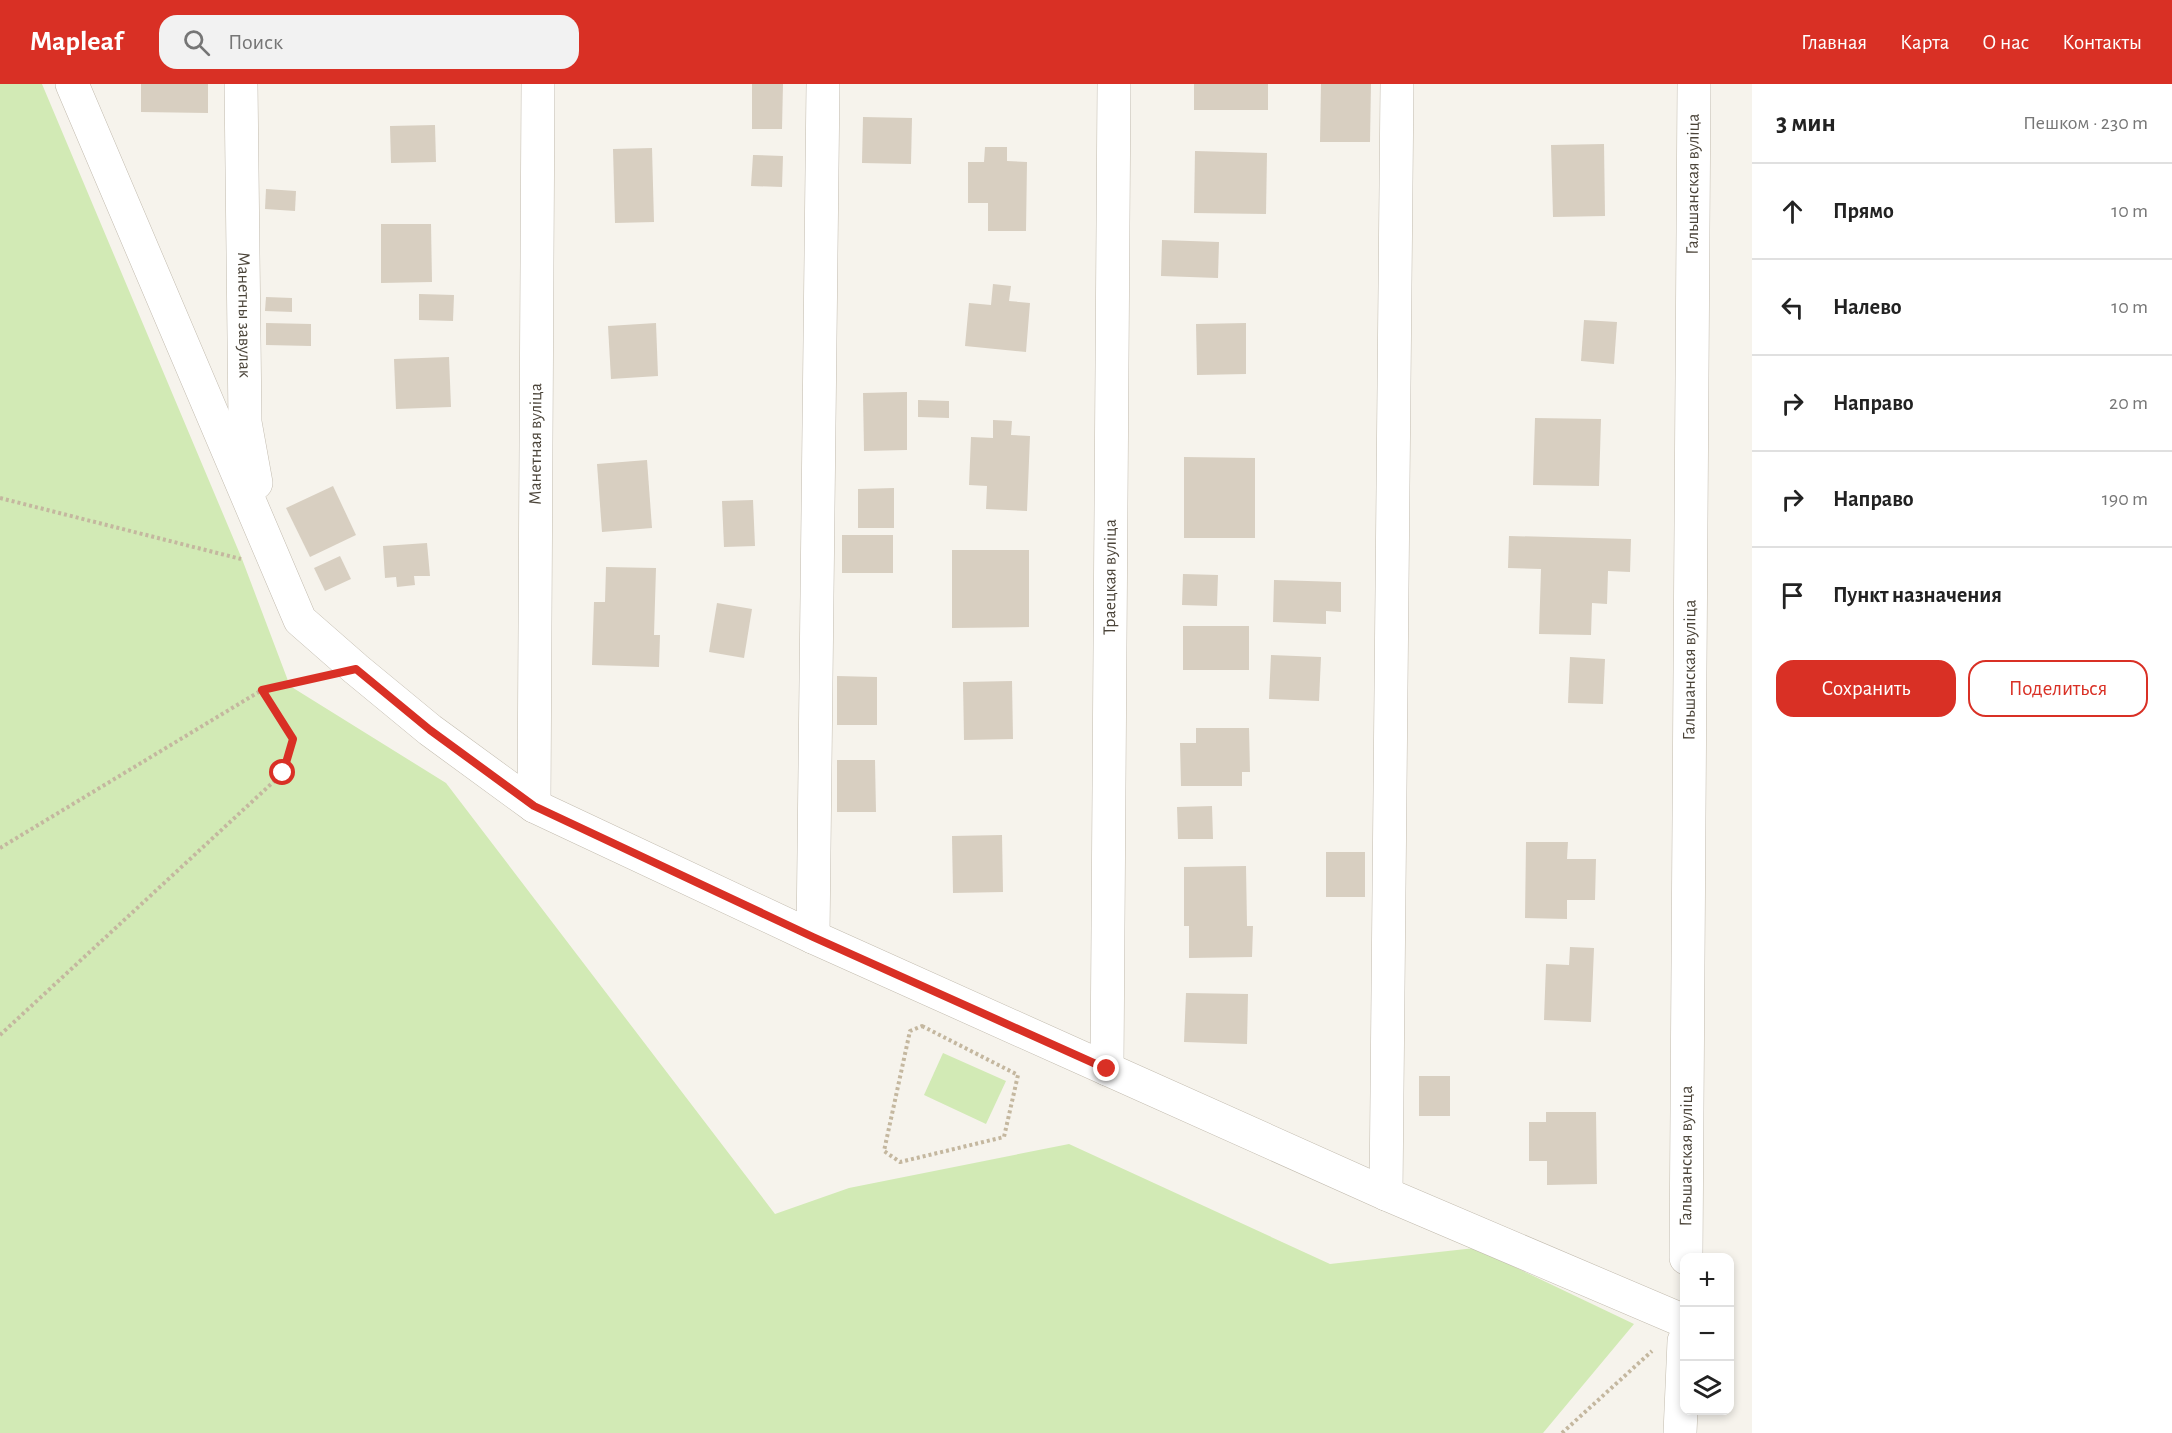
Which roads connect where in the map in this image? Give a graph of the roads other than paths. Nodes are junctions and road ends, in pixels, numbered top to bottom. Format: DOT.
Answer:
graph roads {
  1 [pos="72,84"];
  2 [pos="241,84"];
  3 [pos="538,84"];
  4 [pos="823,84"];
  5 [pos="1114,84"];
  6 [pos="1397,84"];
  7 [pos="1694,84"];
  8 [pos="254,551"];
  9 [pos="534,806"];
  10 [pos="813,937"];
  11 [pos="1107,1069"];
  12 [pos="1386,1194"];
  13 [pos="1686,1253"];
  14 [pos="1680,1319"];
  15 [pos="1671,1343"];
  16 [pos="1680,1433"];
  1 -- 8 [label="street"];
  2 -- 8 [label="street, Манетны завулак"];
  3 -- 9 [label="street, Манетная вуліца"];
  4 -- 10 [label="street"];
  5 -- 11 [label="street, Траецкая вуліца"];
  6 -- 12 [label="street"];
  7 -- 13 [label="street, Гальшанская вуліца"];
  8 -- 9 [label="street"];
  9 -- 10 [label="street"];
  10 -- 11 [label="street"];
  11 -- 12 [label="street"];
  12 -- 14 [label="street"];
  15 -- 16 [label="street"];
}
